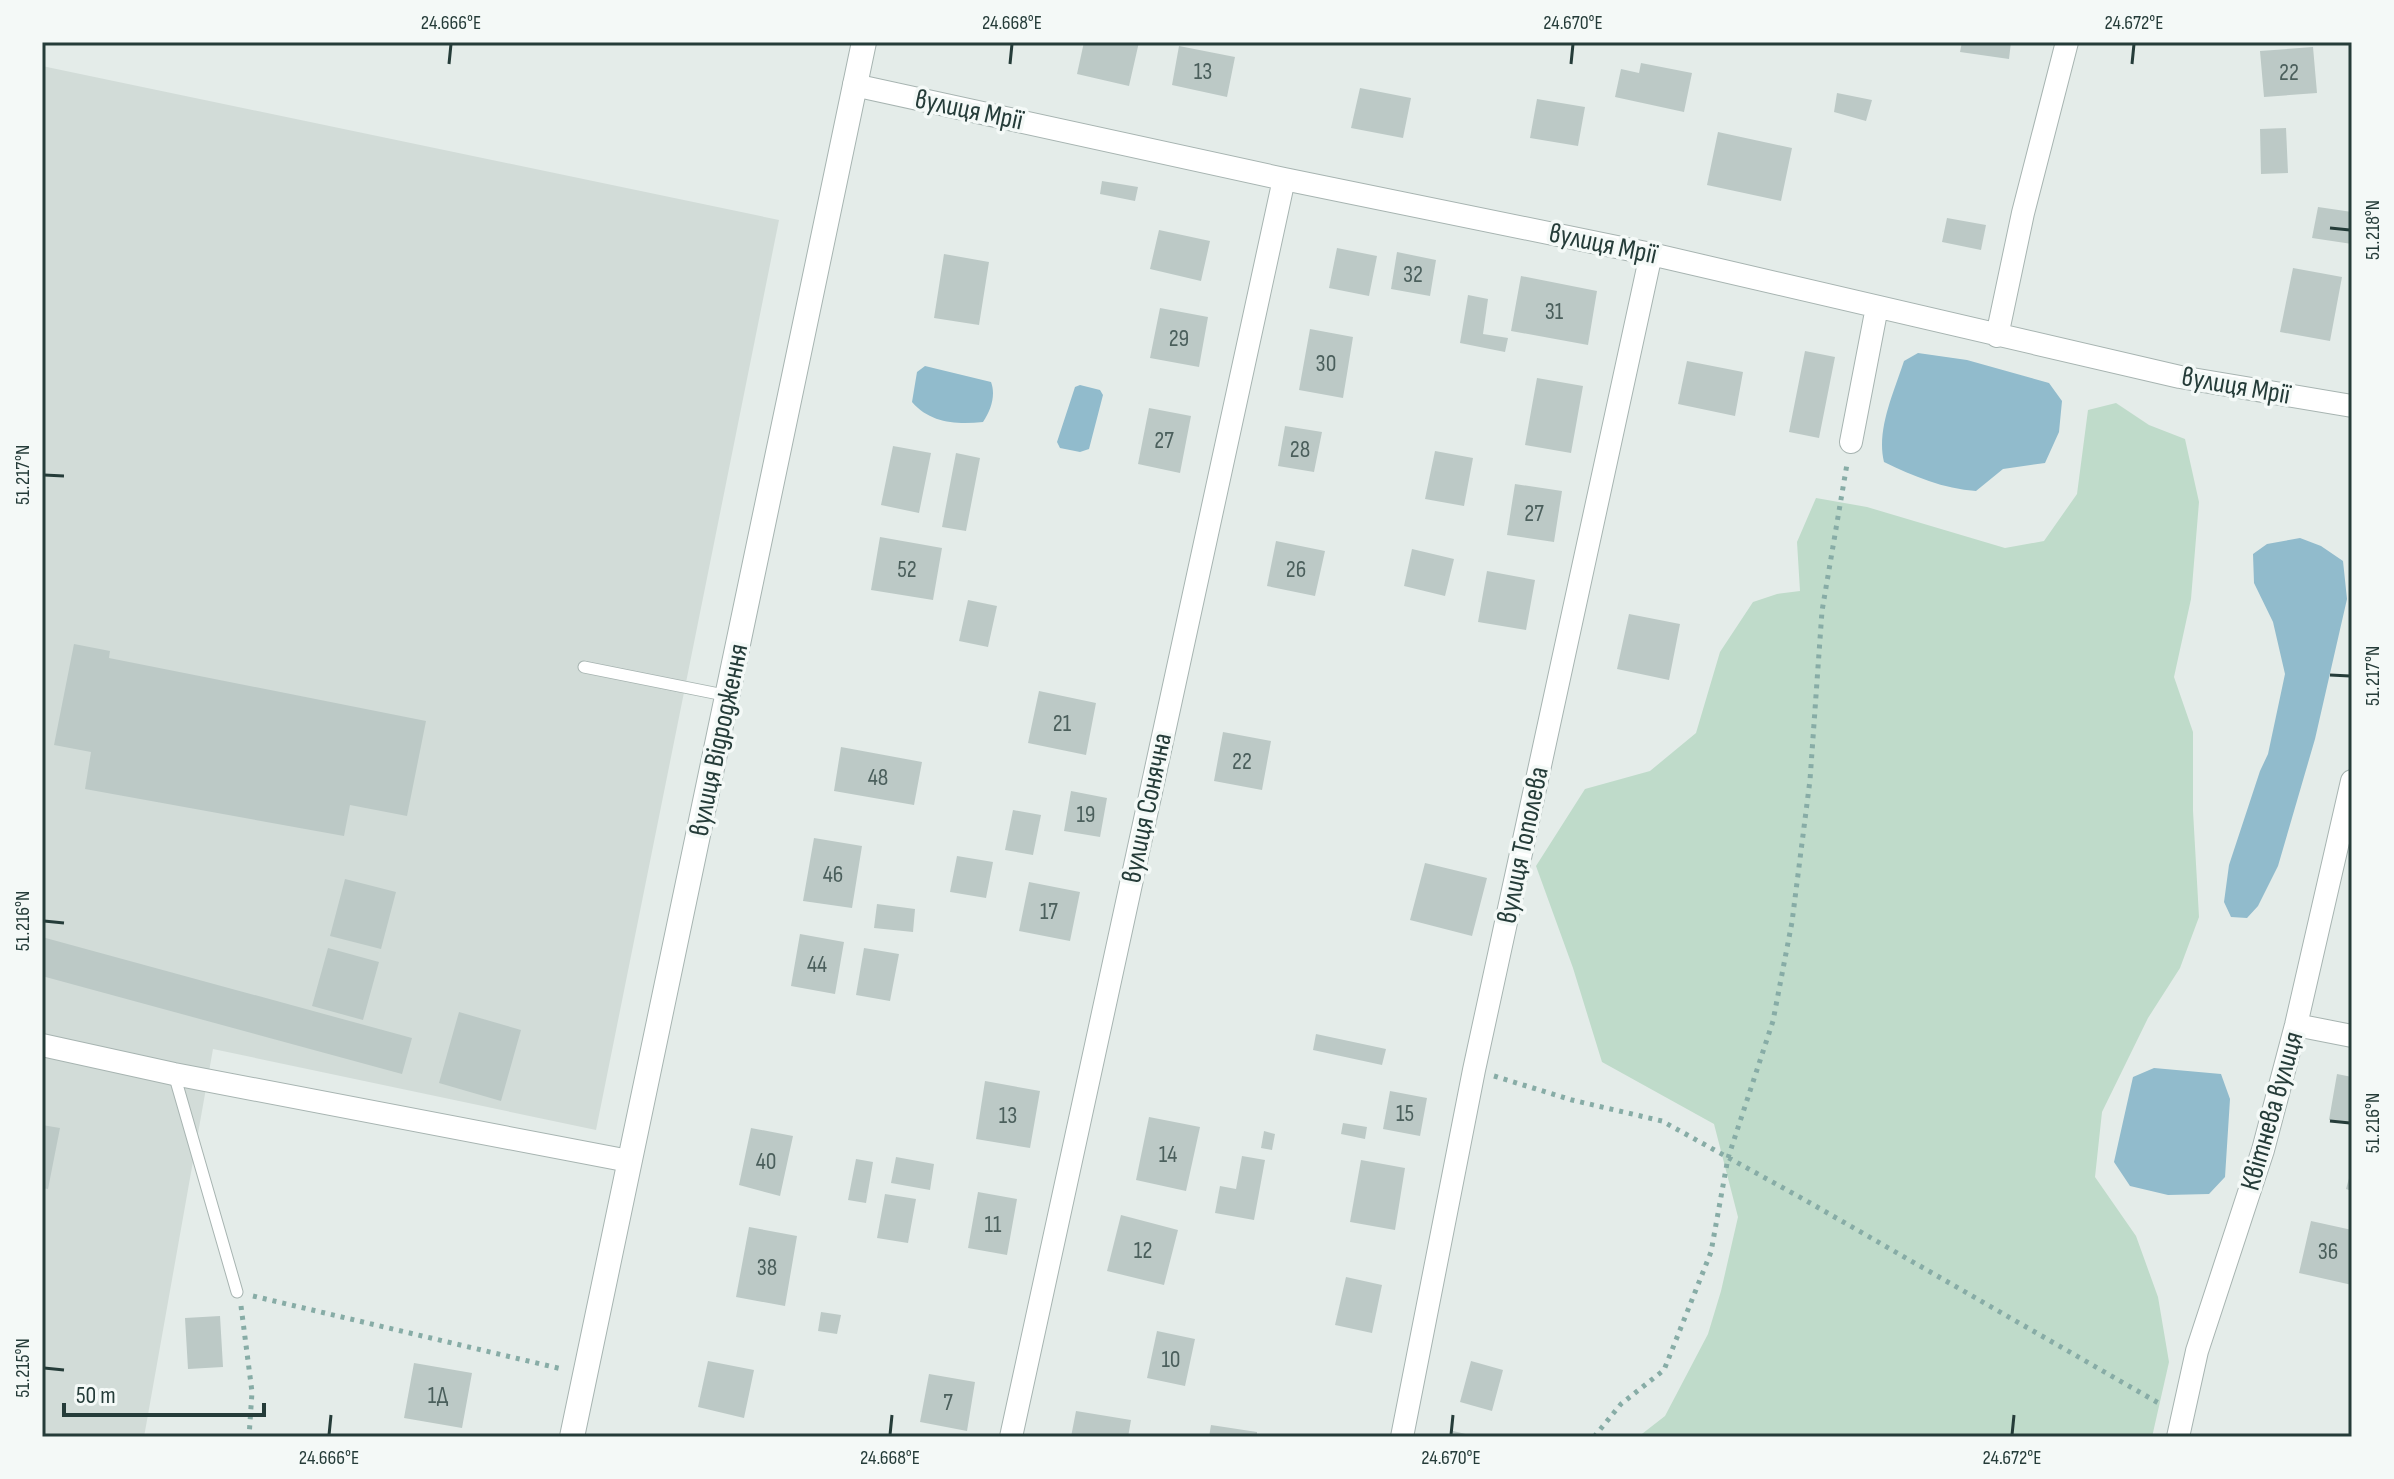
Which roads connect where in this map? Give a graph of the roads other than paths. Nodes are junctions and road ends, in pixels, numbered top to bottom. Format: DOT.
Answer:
graph roads {
  1 [pos="864,42"];
  2 [pos="2067,42"];
  3 [pos="854,85"];
  4 [pos="1284,179"];
  5 [pos="1651,254"];
  6 [pos="1877,307"];
  7 [pos="1997,336"];
  8 [pos="2352,406"];
  9 [pos="1851,442"];
  10 [pos="584,667"];
  11 [pos="729,696"];
  12 [pos="2352,781"];
  13 [pos="2296,1025"];
  14 [pos="2352,1036"];
  15 [pos="42,1045"];
  16 [pos="174,1074"];
  17 [pos="629,1161"];
  18 [pos="237,1292"];
  19 [pos="2180,1427"];
  20 [pos="572,1437"];
  21 [pos="1011,1437"];
  22 [pos="1402,1437"];
  1 -- 3 [label="street, вулиця Відродження"];
  2 -- 7 [label="street"];
  3 -- 4 [label="street, вулиця Мрії"];
  3 -- 11 [label="street, вулиця Відродження"];
  4 -- 5 [label="street, вулиця Мрії"];
  4 -- 21 [label="street, вулиця Сонячна"];
  5 -- 6 [label="street, вулиця Мрії"];
  5 -- 22 [label="street, вулиця Тополева"];
  6 -- 7 [label="street, вулиця Мрії"];
  6 -- 9 [label="street"];
  7 -- 8 [label="street, вулиця Мрії"];
  10 -- 11 [label="lane"];
  11 -- 17 [label="street, вулиця Відродження"];
  12 -- 13 [label="street, Квітнева вулиця"];
  13 -- 14 [label="street"];
  13 -- 19 [label="street, Квітнева вулиця"];
  15 -- 16 [label="street"];
  16 -- 17 [label="street"];
  16 -- 18 [label="lane"];
  17 -- 20 [label="street, вулиця Відродження"];
}
